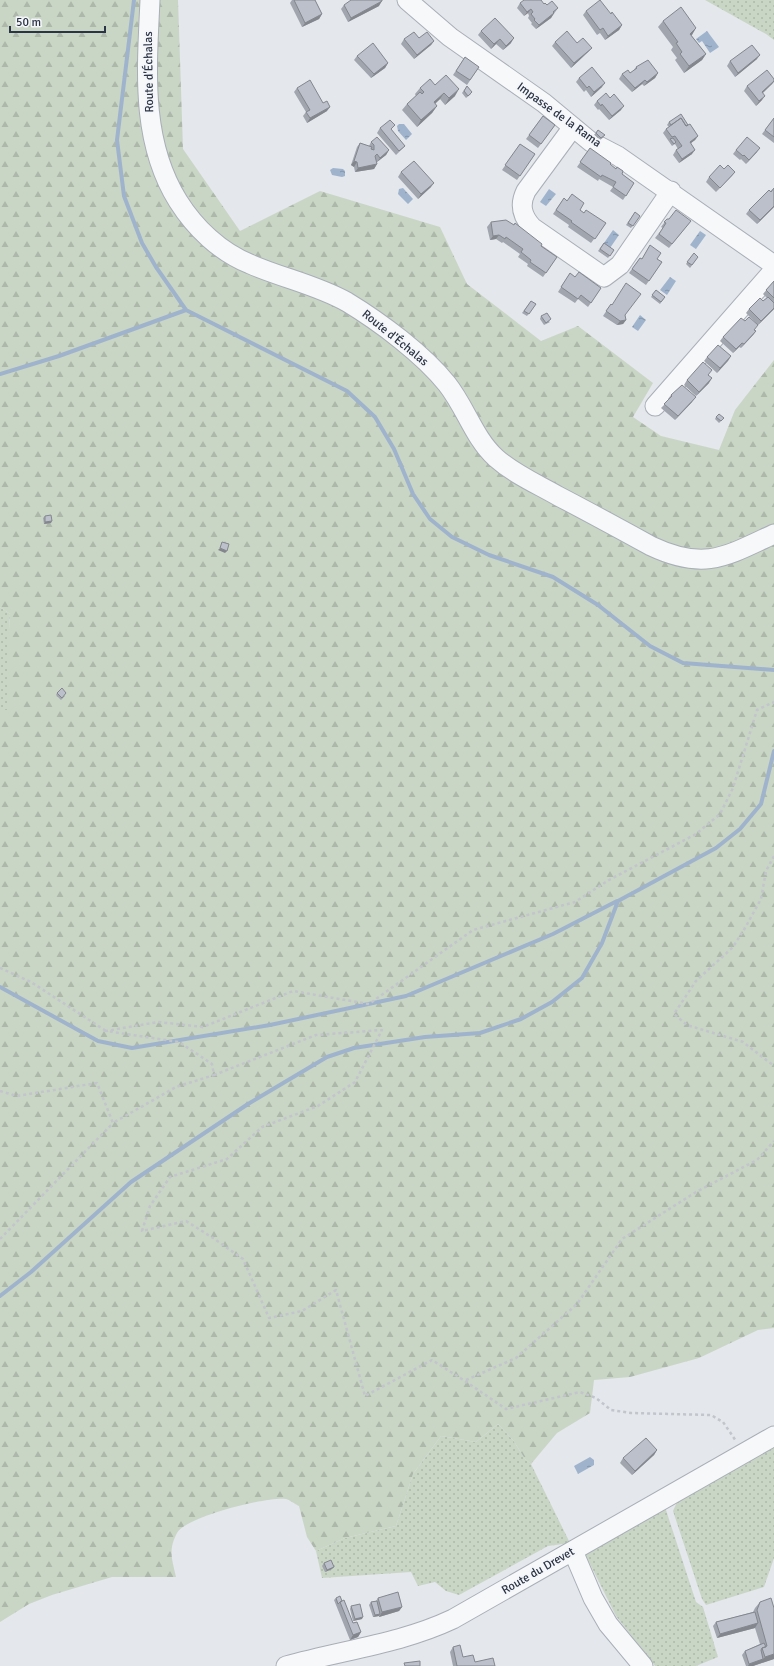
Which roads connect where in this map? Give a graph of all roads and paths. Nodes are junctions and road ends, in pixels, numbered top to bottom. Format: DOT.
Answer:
graph roads {
  1 [pos="150,0"];
  2 [pos="407,0"];
  3 [pos="572,127"];
  4 [pos="670,191"];
  5 [pos="774,265"];
  6 [pos="774,270"];
  7 [pos="655,406"];
  8 [pos="774,534"];
  9 [pos="774,702"];
  10 [pos="774,856"];
  11 [pos="0,968"];
  12 [pos="106,1031"];
  13 [pos="774,1066"];
  14 [pos="214,1075"];
  15 [pos="0,1091"];
  16 [pos="113,1123"];
  17 [pos="774,1141"];
  18 [pos="0,1239"];
  19 [pos="466,1381"];
  20 [pos="774,1436"];
  21 [pos="742,1454"];
  22 [pos="573,1550"];
  23 [pos="286,1666"];
  24 [pos="643,1666"];
  1 -- 8 [label="street, Route d'Échalas"];
  2 -- 3 [label="street, Impasse de la Rama"];
  3 -- 4 [label="street, Impasse de la Rama"];
  3 -- 4 [label="street"];
  4 -- 5 [label="street, Impasse de la Rama"];
  6 -- 7 [label="street"];
  9 -- 12 [label="path"];
  10 -- 13 [label="path"];
  11 -- 12 [label="path"];
  12 -- 14 [label="path"];
  14 -- 16 [label="path"];
  14 -- 19 [label="path"];
  15 -- 16 [label="path"];
  16 -- 18 [label="path"];
  17 -- 19 [label="path"];
  19 -- 21 [label="path"];
  20 -- 21 [label="street, Route du Drevet"];
  21 -- 22 [label="street, Route du Drevet"];
  22 -- 23 [label="street, Route du Drevet"];
  22 -- 24 [label="street"];
}
